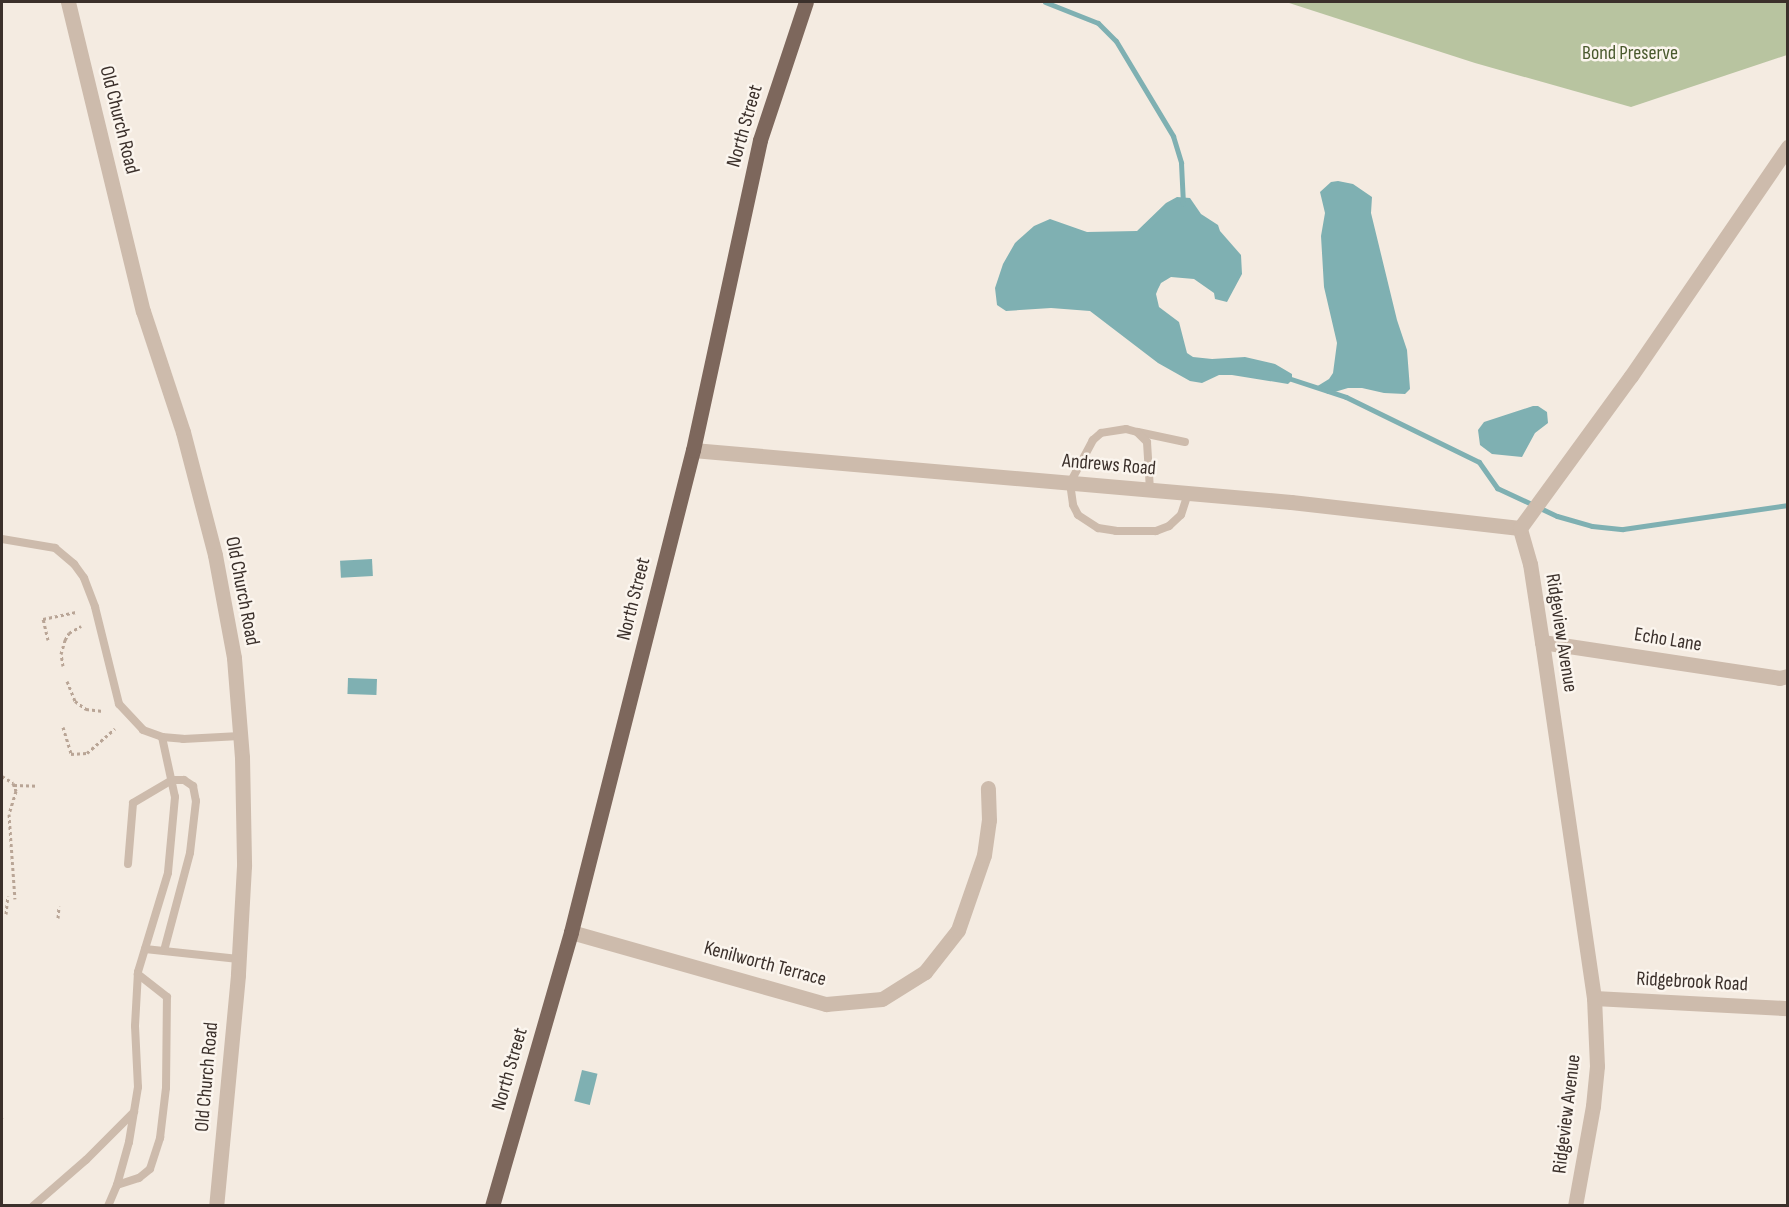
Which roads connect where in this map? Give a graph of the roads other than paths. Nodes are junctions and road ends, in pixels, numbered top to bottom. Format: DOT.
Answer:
graph roads {
  1 [pos="68,2"];
  2 [pos="806,2"];
  3 [pos="1788,147"];
  4 [pos="1137,432"];
  5 [pos="1185,442"];
  6 [pos="693,450"];
  7 [pos="1070,483"];
  8 [pos="1150,490"];
  9 [pos="1188,493"];
  10 [pos="1520,528"];
  11 [pos="2,539"];
  12 [pos="1542,642"];
  13 [pos="1788,676"];
  14 [pos="240,736"];
  15 [pos="162,737"];
  16 [pos="172,780"];
  17 [pos="988,788"];
  18 [pos="128,864"];
  19 [pos="571,932"];
  20 [pos="145,949"];
  21 [pos="164,951"];
  22 [pos="238,959"];
  23 [pos="138,974"];
  24 [pos="1594,998"];
  25 [pos="1788,1008"];
  26 [pos="134,1112"];
  27 [pos="117,1185"];
  28 [pos="33,1206"];
  29 [pos="108,1206"];
  30 [pos="216,1206"];
  31 [pos="492,1206"];
  32 [pos="1575,1206"];
  1 -- 14 [label="street, Old Church Road"];
  2 -- 6 [label="main road, North Street"];
  3 -- 10 [label="street"];
  4 -- 5 [label="lane"];
  4 -- 7 [label="lane"];
  4 -- 8 [label="lane"];
  6 -- 7 [label="street, Andrews Road"];
  6 -- 19 [label="main road, North Street"];
  7 -- 8 [label="street, Andrews Road"];
  7 -- 9 [label="lane"];
  8 -- 9 [label="street, Andrews Road"];
  9 -- 10 [label="street, Andrews Road"];
  10 -- 12 [label="street, Ridgeview Avenue"];
  11 -- 15 [label="lane"];
  12 -- 13 [label="street, Echo Lane"];
  12 -- 24 [label="street, Ridgeview Avenue"];
  14 -- 15 [label="lane"];
  14 -- 22 [label="street, Old Church Road"];
  15 -- 16 [label="lane"];
  16 -- 18 [label="lane"];
  16 -- 20 [label="lane"];
  16 -- 21 [label="lane"];
  17 -- 19 [label="street, Kenilworth Terrace"];
  19 -- 31 [label="main road, North Street"];
  20 -- 21 [label="lane"];
  20 -- 23 [label="lane"];
  21 -- 22 [label="lane"];
  22 -- 30 [label="street, Old Church Road"];
  23 -- 26 [label="lane"];
  23 -- 27 [label="lane"];
  24 -- 25 [label="street, Ridgebrook Road"];
  24 -- 32 [label="street, Ridgeview Avenue"];
  26 -- 27 [label="lane"];
  26 -- 28 [label="lane"];
  27 -- 29 [label="lane"];
}
